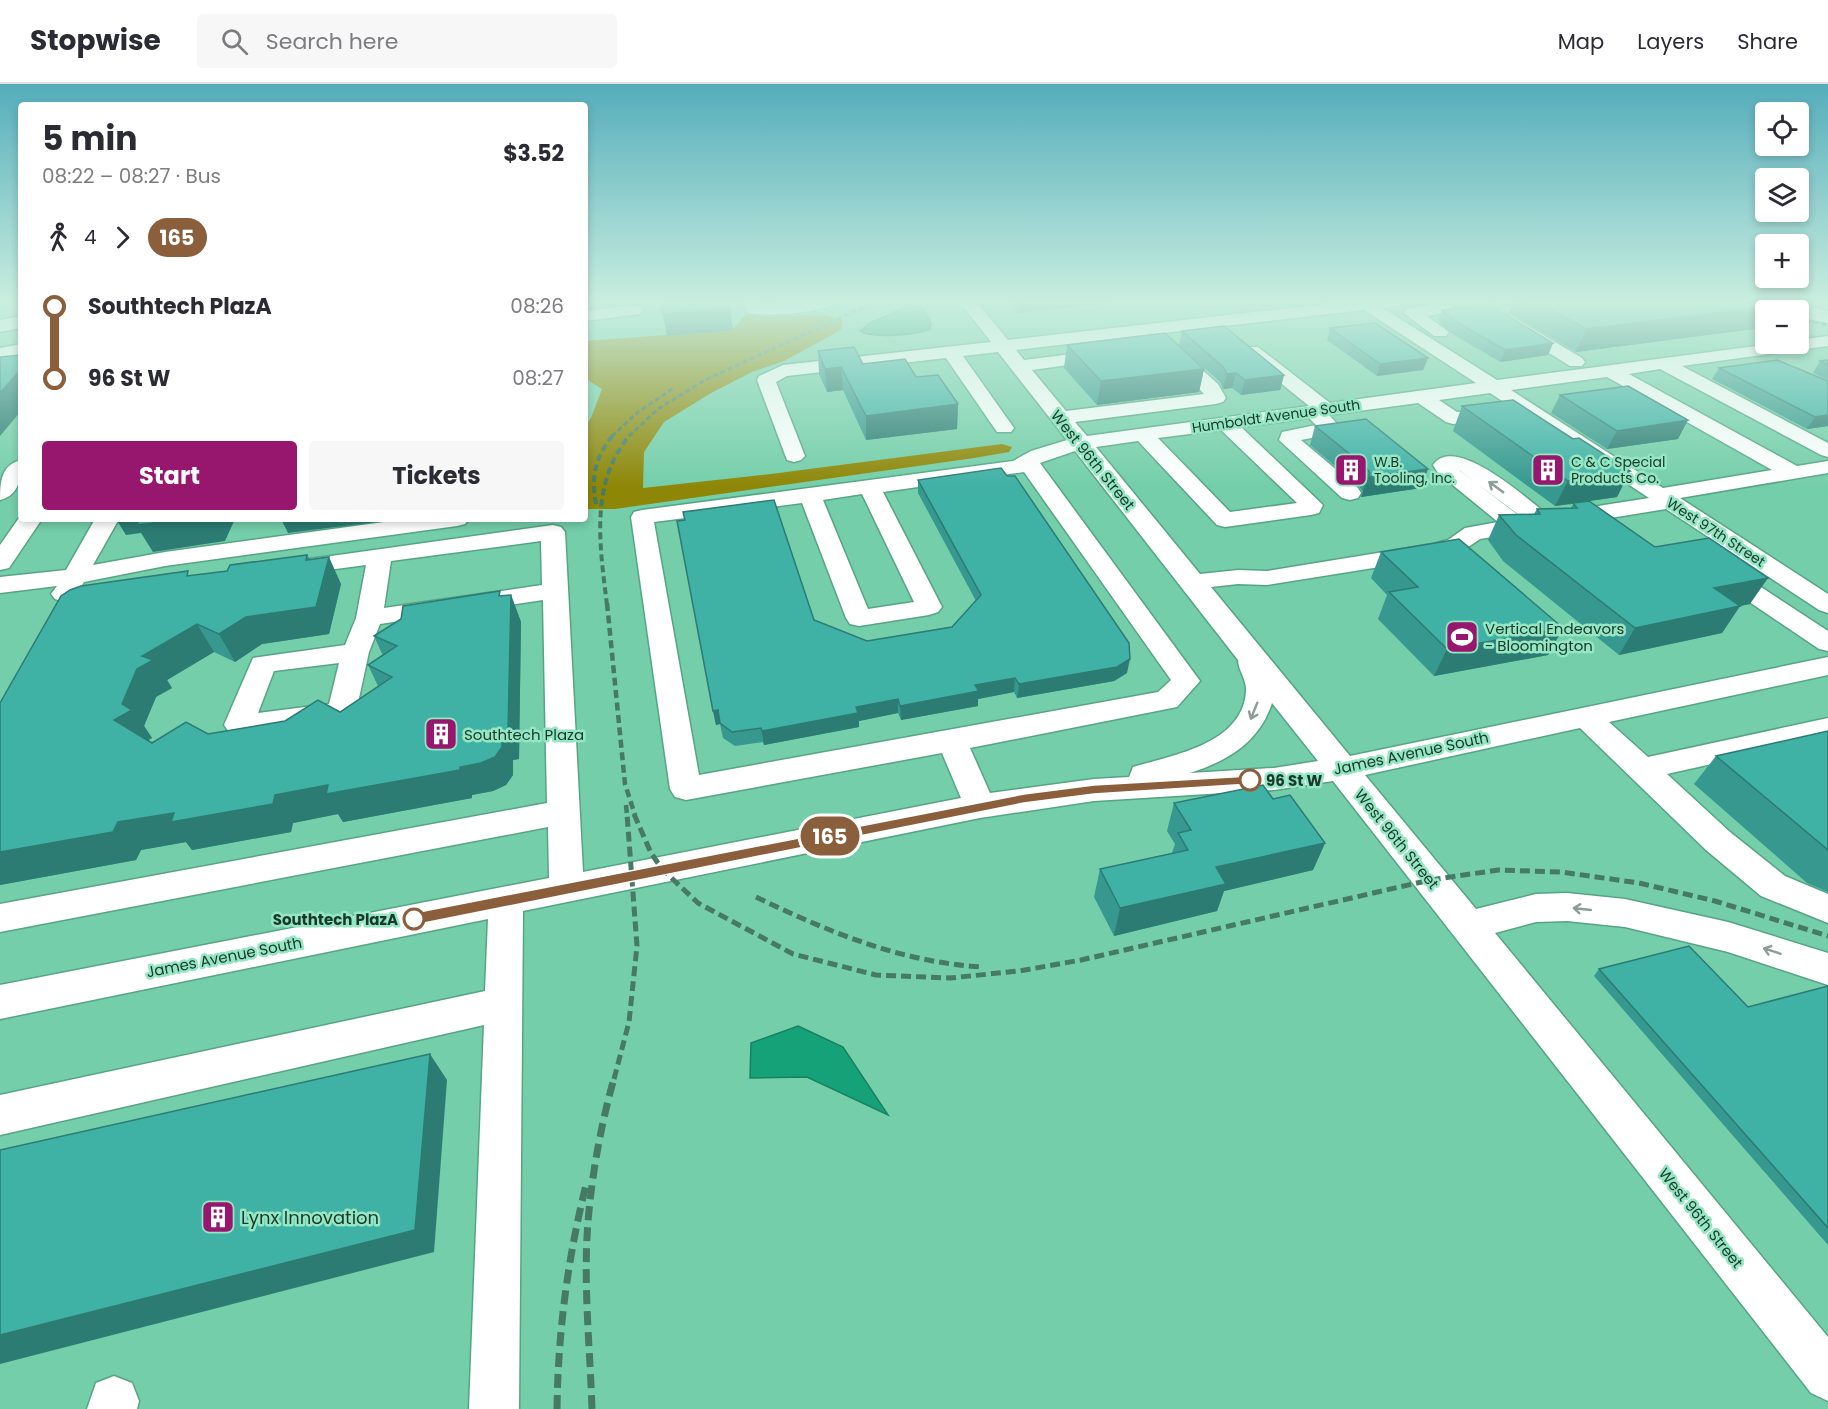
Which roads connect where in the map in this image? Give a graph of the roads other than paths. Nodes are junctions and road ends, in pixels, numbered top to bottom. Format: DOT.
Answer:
graph roads {
  1 [pos="853,363"];
  2 [pos="907,363"];
  3 [pos="958,363"];
  4 [pos="1016,363"];
  5 [pos="1041,363"];
  6 [pos="1183,363"];
  7 [pos="1265,363"];
  8 [pos="1456,363"];
  9 [pos="1547,363"];
  10 [pos="1613,363"];
  11 [pos="1676,363"];
  12 [pos="1776,363"];
  13 [pos="1018,366"];
  14 [pos="1779,366"];
  15 [pos="1504,368"];
  16 [pos="1557,371"];
  17 [pos="914,374"];
  18 [pos="1491,386"];
  19 [pos="1598,393"];
  20 [pos="1421,396"];
  21 [pos="1216,398"];
  22 [pos="1553,400"];
  23 [pos="1517,409"];
  24 [pos="1319,410"];
  25 [pos="1060,418"];
  26 [pos="1233,422"];
  27 [pos="1004,428"];
  28 [pos="1143,435"];
  29 [pos="1828,436"];
  30 [pos="1806,440"];
  31 [pos="1080,443"];
  32 [pos="1828,451"];
  33 [pos="794,456"];
  34 [pos="1028,461"];
  35 [pos="1828,467"];
  36 [pos="18,470"];
  37 [pos="1794,473"];
  38 [pos="870,487"];
  39 [pos="0,493"];
  40 [pos="1350,493"];
  41 [pos="810,495"];
  42 [pos="1664,498"];
  43 [pos="28,522"];
  44 [pos="105,522"];
  45 [pos="435,522"];
  46 [pos="1543,522"];
  47 [pos="1517,526"];
  48 [pos="1738,547"];
  49 [pos="380,556"];
  50 [pos="0,563"];
  51 [pos="1191,582"];
  52 [pos="0,585"];
  53 [pos="555,591"];
  54 [pos="62,598"];
  55 [pos="1828,605"];
  56 [pos="369,618"];
  57 [pos="1828,643"];
  58 [pos="354,652"];
  59 [pos="1249,655"];
  60 [pos="1828,666"];
  61 [pos="1586,717"];
  62 [pos="1828,728"];
  63 [pos="952,741"];
  64 [pos="1341,769"];
  65 [pos="1642,770"];
  66 [pos="1094,790"];
  67 [pos="980,806"];
  68 [pos="563,812"];
  69 [pos="567,888"];
  70 [pos="506,901"];
  71 [pos="1828,909"];
  72 [pos="0,918"];
  73 [pos="1467,926"];
  74 [pos="1828,969"];
  75 [pos="0,1002"];
  76 [pos="504,1004"];
  77 [pos="0,1115"];
  78 [pos="1828,1376"];
  79 [pos="494,1409"];
  1 -- 33 [label="street"];
  2 -- 17 [label="street"];
  3 -- 27 [label="street"];
  4 -- 13 [label="street, West 96th Street"];
  5 -- 13 [label="street"];
  6 -- 21 [label="street"];
  7 -- 24 [label="street"];
  8 -- 18 [label="street"];
  9 -- 16 [label="street"];
  10 -- 16 [label="street, Humboldt Avenue South"];
  10 -- 37 [label="street"];
  11 -- 30 [label="street"];
  12 -- 14 [label="street"];
  13 -- 25 [label="street, West 96th Street"];
  15 -- 16 [label="street"];
  16 -- 18 [label="street, Humboldt Avenue South"];
  16 -- 19 [label="street"];
  18 -- 20 [label="street, Humboldt Avenue South"];
  18 -- 23 [label="street"];
  20 -- 23 [label="street"];
  20 -- 24 [label="street, Humboldt Avenue South"];
  21 -- 25 [label="street"];
  21 -- 26 [label="street"];
  22 -- 23 [label="street"];
  23 -- 42 [label="street, West 97th Street"];
  24 -- 26 [label="street, Humboldt Avenue South"];
  24 -- 40 [label="street"];
  25 -- 31 [label="street, West 96th Street"];
  26 -- 28 [label="street, Humboldt Avenue South"];
  26 -- 28 [label="street"];
  28 -- 31 [label="street, Humboldt Avenue South"];
  29 -- 30 [label="street"];
  30 -- 32 [label="street"];
  31 -- 34 [label="street, Humboldt Avenue South"];
  31 -- 51 [label="street, West 96th Street"];
  34 -- 38 [label="street, Humboldt Avenue South"];
  34 -- 63 [label="street"];
  35 -- 37 [label="street"];
  36 -- 39 [label="street"];
  37 -- 42 [label="street"];
  38 -- 41 [label="street, Humboldt Avenue South"];
  38 -- 41 [label="street"];
  41 -- 63 [label="street, Humboldt Avenue South"];
  42 -- 46 [label="street"];
  42 -- 48 [label="street, West 97th Street"];
  43 -- 50 [label="street"];
  44 -- 54 [label="street"];
  45 -- 54 [label="street"];
  46 -- 47 [label="street"];
  46 -- 47 [label="street, one-way"];
  47 -- 51 [label="street"];
  48 -- 55 [label="street, West 97th Street"];
  48 -- 57 [label="street"];
  49 -- 53 [label="street"];
  49 -- 54 [label="street"];
  49 -- 56 [label="street"];
  51 -- 59 [label="street, West 96th Street"];
  52 -- 54 [label="street"];
  53 -- 56 [label="street"];
  53 -- 68 [label="street"];
  56 -- 58 [label="street"];
  59 -- 64 [label="street, West 96th Street"];
  59 -- 66 [label="street, one-way"];
  60 -- 61 [label="street, James Avenue South"];
  61 -- 64 [label="street, James Avenue South"];
  61 -- 65 [label="street"];
  62 -- 65 [label="street"];
  63 -- 67 [label="street"];
  64 -- 66 [label="street, James Avenue South"];
  64 -- 73 [label="street, West 96th Street"];
  65 -- 71 [label="street"];
  66 -- 67 [label="street, James Avenue South"];
  67 -- 69 [label="street, James Avenue South"];
  68 -- 69 [label="street"];
  68 -- 72 [label="street"];
  69 -- 70 [label="street, James Avenue South"];
  70 -- 75 [label="street, James Avenue South"];
  70 -- 76 [label="street"];
  74 -- 73 [label="street, one-way"];
  73 -- 78 [label="street, West 96th Street"];
  76 -- 77 [label="street"];
  76 -- 79 [label="street"];
}
